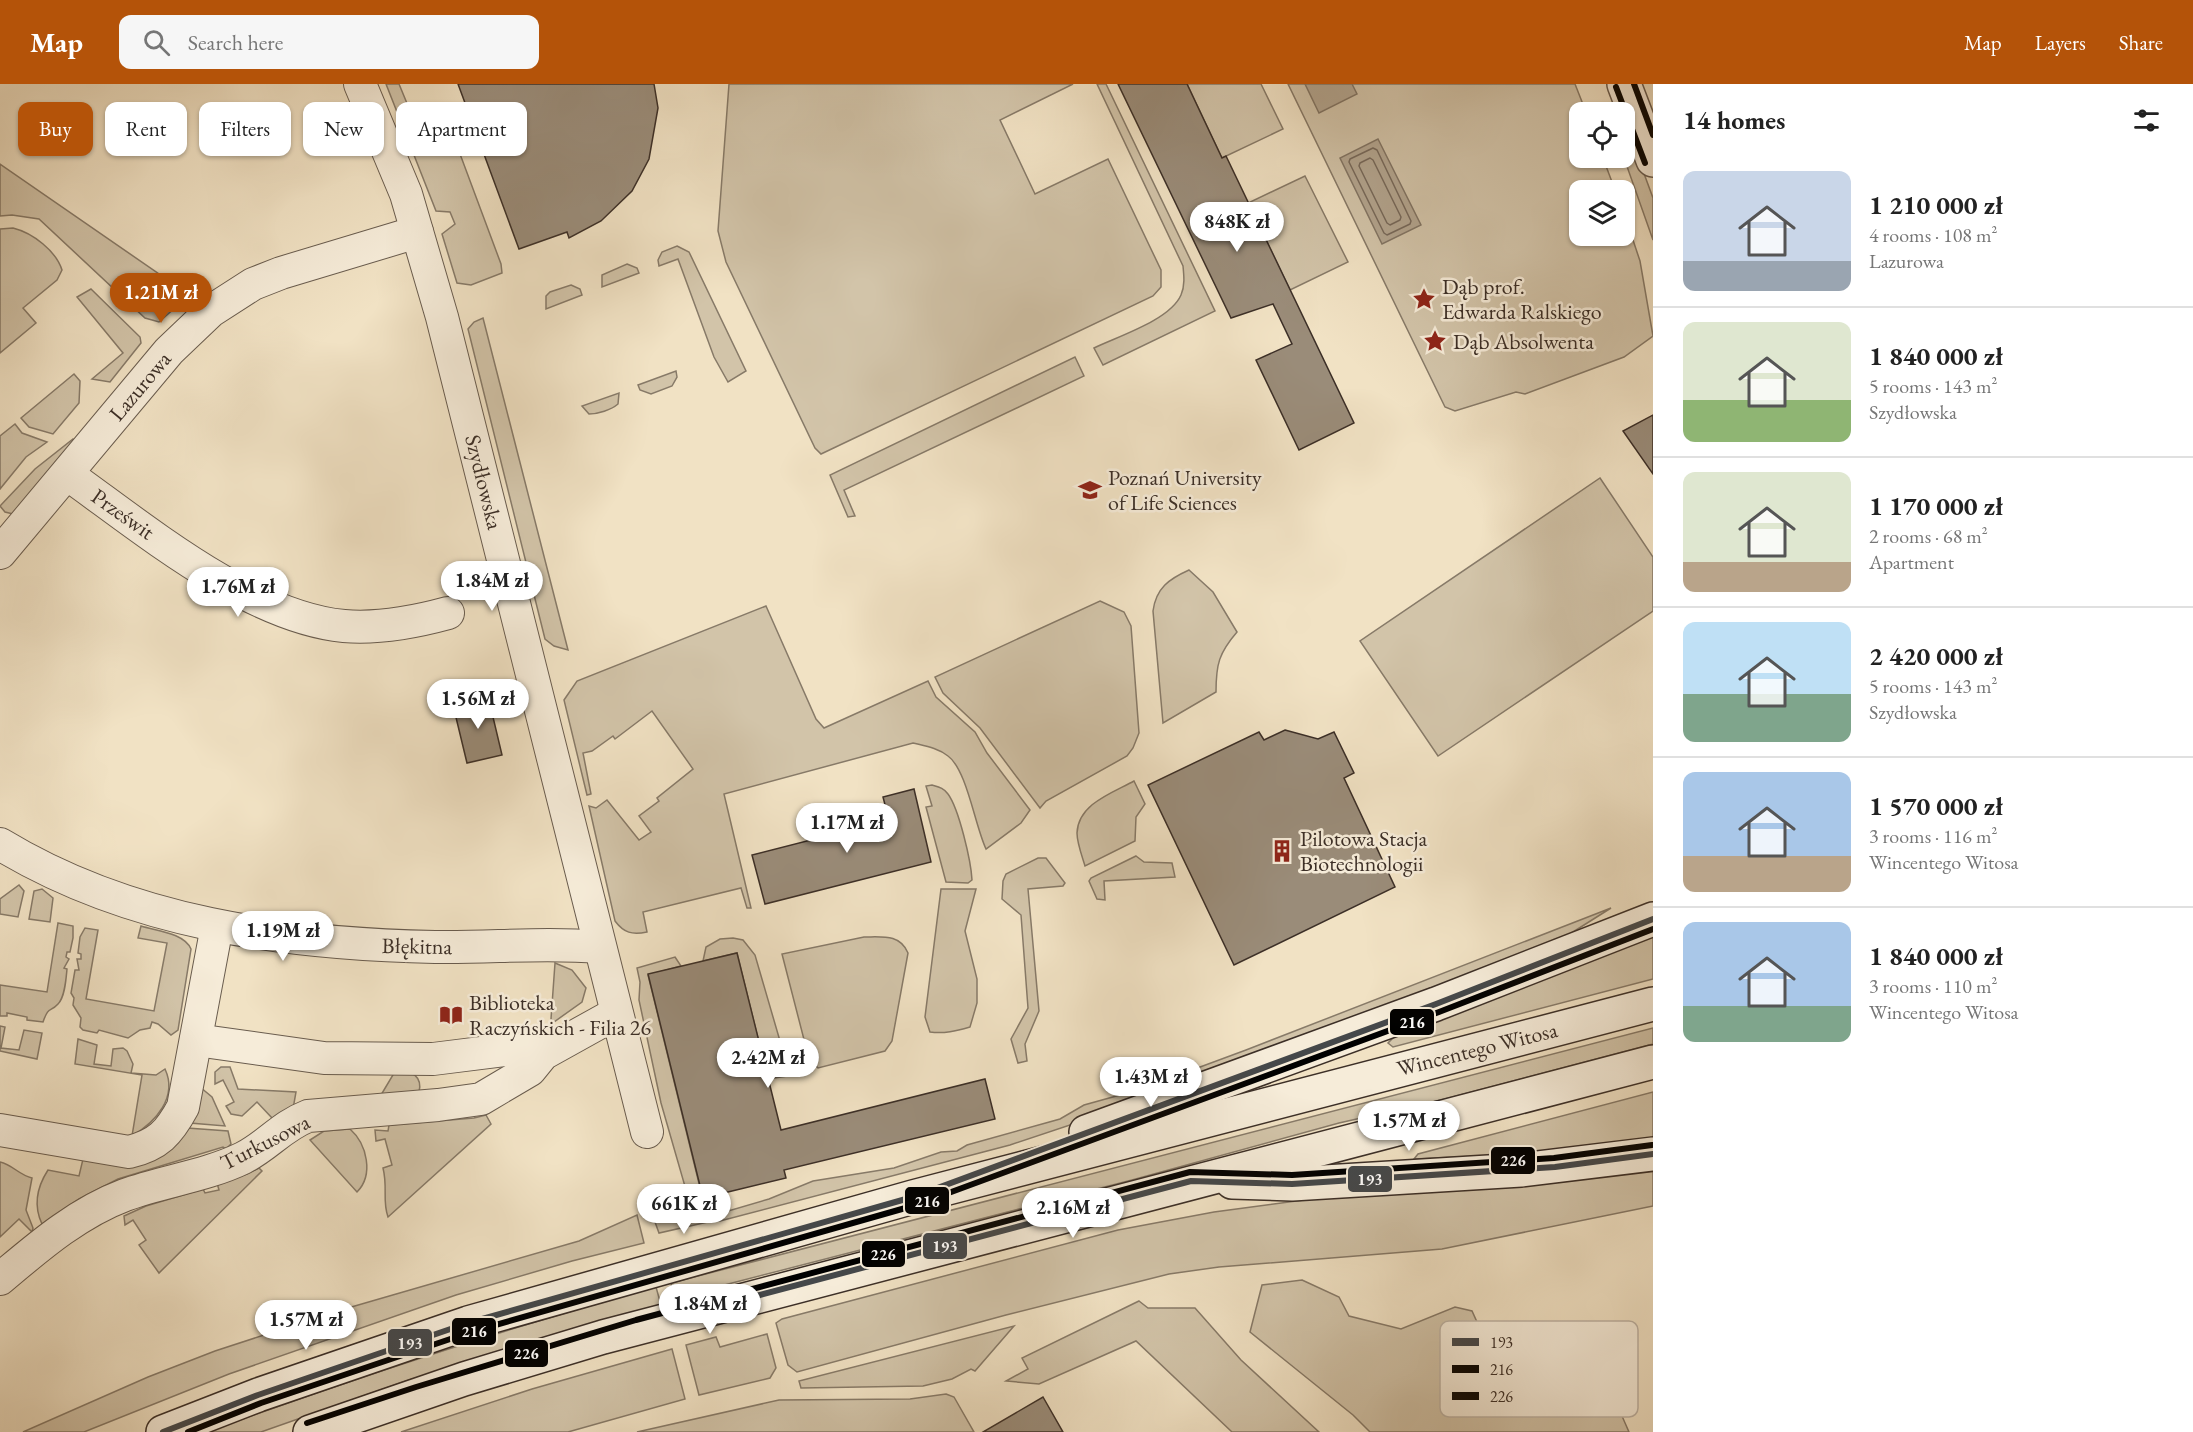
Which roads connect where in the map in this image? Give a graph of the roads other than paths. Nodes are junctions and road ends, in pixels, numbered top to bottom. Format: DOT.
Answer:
graph roads {
  1 [pos="360,84"];
  2 [pos="1624,84"];
  3 [pos="1653,160"];
  4 [pos="417,231"];
  5 [pos="67,474"];
  6 [pos="0,553"];
  7 [pos="448,613"];
  8 [pos="0,844"];
  9 [pos="1653,919"];
  10 [pos="217,926"];
  11 [pos="599,947"];
  12 [pos="1653,1004"];
  13 [pos="615,1014"];
  14 [pos="196,1040"];
  15 [pos="543,1054"];
  16 [pos="1653,1062"];
  17 [pos="0,1130"];
  18 [pos="647,1132"];
  19 [pos="1653,1154"];
  20 [pos="1191,1181"];
  21 [pos="913,1197"];
  22 [pos="0,1279"];
  23 [pos="163,1432"];
  24 [pos="310,1432"];
  1 -- 4 [label="street, Szydłowska"];
  2 -- 3 [label="main road"];
  4 -- 5 [label="street, Lazurowa"];
  4 -- 11 [label="street, Szydłowska"];
  5 -- 6 [label="street, Lazurowa"];
  5 -- 7 [label="street, Prześwit"];
  8 -- 10 [label="street, Błękitna"];
  9 -- 21 [label="main road"];
  10 -- 11 [label="street, Błękitna"];
  10 -- 14 [label="street"];
  11 -- 13 [label="street, Szydłowska"];
  12 -- 21 [label="main road, Wincentego Witosa"];
  13 -- 15 [label="street, Turkusowa"];
  13 -- 18 [label="street, Szydłowska"];
  14 -- 15 [label="street"];
  14 -- 17 [label="street"];
  15 -- 22 [label="street, Turkusowa"];
  16 -- 20 [label="main road"];
  19 -- 20 [label="main road"];
  20 -- 24 [label="main road"];
  21 -- 23 [label="main road, Wincentego Witosa"];
}
